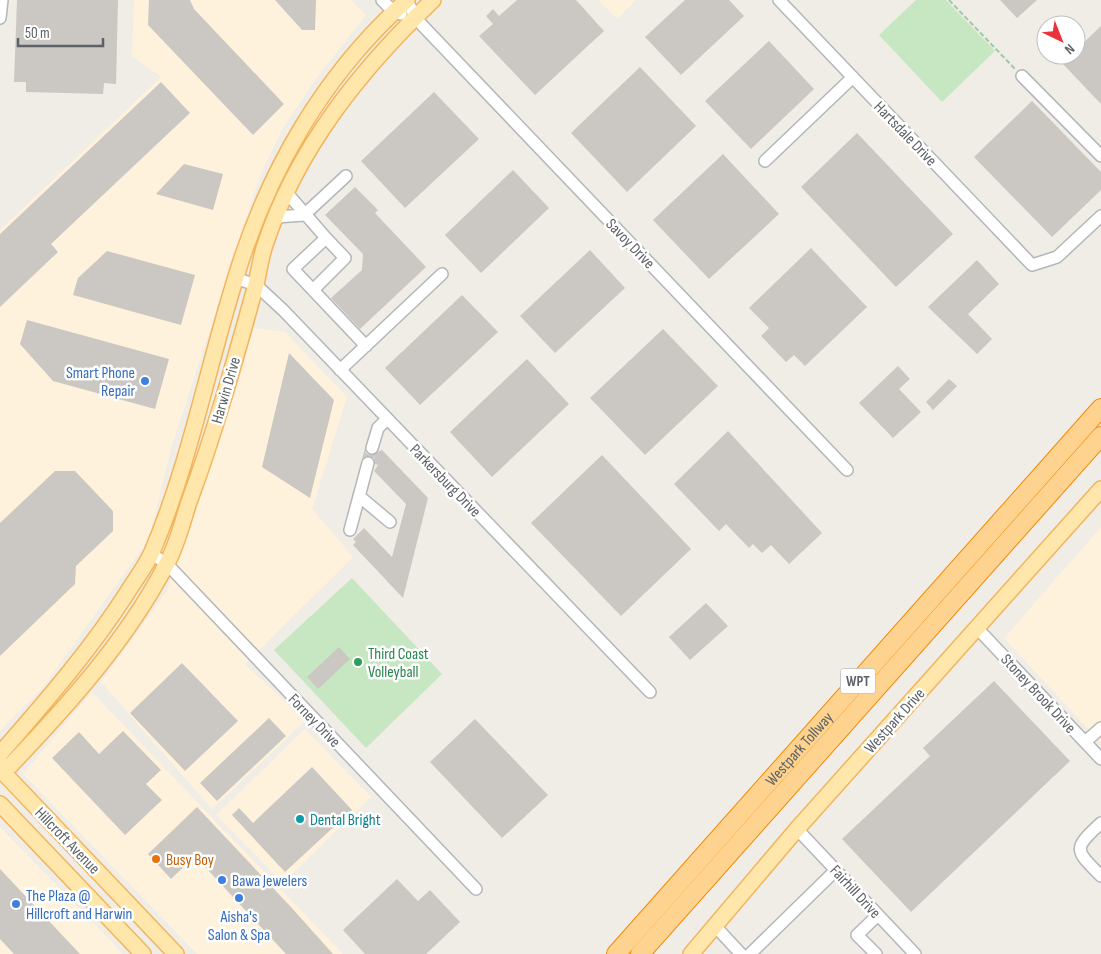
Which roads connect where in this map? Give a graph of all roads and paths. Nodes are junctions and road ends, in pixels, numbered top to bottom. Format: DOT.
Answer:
graph roads {
  1 [pos="2,0"];
  2 [pos="382,0"];
  3 [pos="407,0"];
  4 [pos="433,0"];
  5 [pos="779,0"];
  6 [pos="949,0"];
  7 [pos="394,12"];
  8 [pos="415,17"];
  9 [pos="0,18"];
  10 [pos="1022,76"];
  11 [pos="853,77"];
  12 [pos="300,127"];
  13 [pos="319,132"];
  14 [pos="1101,156"];
  15 [pos="765,161"];
  16 [pos="346,176"];
  17 [pos="287,193"];
  18 [pos="304,215"];
  19 [pos="1101,216"];
  20 [pos="276,217"];
  21 [pos="326,238"];
  22 [pos="442,274"];
  23 [pos="235,278"];
  24 [pos="256,286"];
  25 [pos="313,290"];
  26 [pos="366,346"];
  27 [pos="340,370"];
  28 [pos="1101,408"];
  29 [pos="387,419"];
  30 [pos="1101,436"];
  31 [pos="372,448"];
  32 [pos="186,451"];
  33 [pos="206,456"];
  34 [pos="368,463"];
  35 [pos="846,470"];
  36 [pos="1100,492"];
  37 [pos="359,496"];
  38 [pos="390,522"];
  39 [pos="350,530"];
  40 [pos="152,554"];
  41 [pos="167,564"];
  42 [pos="977,628"];
  43 [pos="650,692"];
  44 [pos="1101,728"];
  45 [pos="1085,742"];
  46 [pos="0,754"];
  47 [pos="1101,759"];
  48 [pos="0,768"];
  49 [pos="0,804"];
  50 [pos="1101,823"];
  51 [pos="797,829"];
  52 [pos="836,870"];
  53 [pos="1101,876"];
  54 [pos="476,889"];
  55 [pos="878,915"];
  56 [pos="148,925"];
  57 [pos="715,926"];
  58 [pos="131,942"];
  59 [pos="143,954"];
  60 [pos="176,954"];
  61 [pos="616,954"];
  62 [pos="640,954"];
  63 [pos="691,954"];
  64 [pos="740,954"];
  65 [pos="750,954"];
  66 [pos="876,954"];
  67 [pos="915,954"];
  1 -- 9 [label="street"];
  2 -- 7 [label="street"];
  3 -- 7 [label="main road, Harwin Drive"];
  3 -- 8 [label="street, Savoy Drive"];
  4 -- 8 [label="main road, Harwin Drive"];
  5 -- 11 [label="street, Hartsdale Drive"];
  6 -- 10 [label="path"];
  7 -- 8 [label="street"];
  7 -- 12 [label="main road, Harwin Drive"];
  8 -- 13 [label="main road, Harwin Drive"];
  8 -- 35 [label="street, Savoy Drive"];
  10 -- 14 [label="street"];
  11 -- 15 [label="street"];
  11 -- 19 [label="street, Hartsdale Drive"];
  12 -- 13 [label="main road"];
  12 -- 23 [label="main road, Harwin Drive"];
  13 -- 17 [label="main road, Harwin Drive"];
  16 -- 18 [label="street"];
  17 -- 18 [label="street"];
  17 -- 20 [label="main road, Harwin Drive"];
  18 -- 20 [label="street"];
  18 -- 21 [label="street"];
  20 -- 24 [label="main road, Harwin Drive"];
  21 -- 25 [label="street"];
  21 -- 25 [label="street"];
  22 -- 26 [label="street"];
  23 -- 24 [label="street, Parkersburg Drive"];
  23 -- 32 [label="main road, Harwin Drive"];
  24 -- 27 [label="street, Parkersburg Drive"];
  24 -- 33 [label="main road, Harwin Drive"];
  25 -- 26 [label="street"];
  26 -- 27 [label="street"];
  27 -- 29 [label="street, Parkersburg Drive"];
  28 -- 61 [label="highway, Westpark Tollway / WPT"];
  29 -- 31 [label="street"];
  29 -- 43 [label="street, Parkersburg Drive"];
  30 -- 62 [label="highway, Westpark Tollway / WPT"];
  32 -- 33 [label="main road"];
  32 -- 40 [label="main road, Harwin Drive"];
  33 -- 41 [label="main road, Harwin Drive"];
  34 -- 37 [label="street"];
  36 -- 42 [label="main road, Westpark Drive"];
  37 -- 38 [label="street"];
  37 -- 39 [label="street"];
  40 -- 41 [label="street, Forney Drive"];
  40 -- 46 [label="main road, Harwin Drive"];
  41 -- 48 [label="main road, Harwin Drive"];
  41 -- 54 [label="street, Forney Drive"];
  42 -- 45 [label="street, Stoney Brook Drive"];
  42 -- 51 [label="main road, Westpark Drive"];
  44 -- 45 [label="street"];
  45 -- 47 [label="street, Stoney Brook Drive"];
  48 -- 56 [label="main road, Hillcroft Avenue"];
  49 -- 58 [label="main road, Hillcroft Avenue"];
  50 -- 53 [label="street"];
  51 -- 52 [label="street, Fairhill Drive"];
  51 -- 57 [label="main road, Westpark Drive"];
  52 -- 55 [label="street, Fairhill Drive"];
  52 -- 65 [label="street"];
  55 -- 66 [label="street"];
  55 -- 67 [label="street, Fairhill Drive"];
  56 -- 58 [label="main road"];
  56 -- 60 [label="main road, Hillcroft Avenue"];
  57 -- 63 [label="main road, Westpark Drive"];
  57 -- 64 [label="street"];
  58 -- 59 [label="main road, Hillcroft Avenue"];
}
